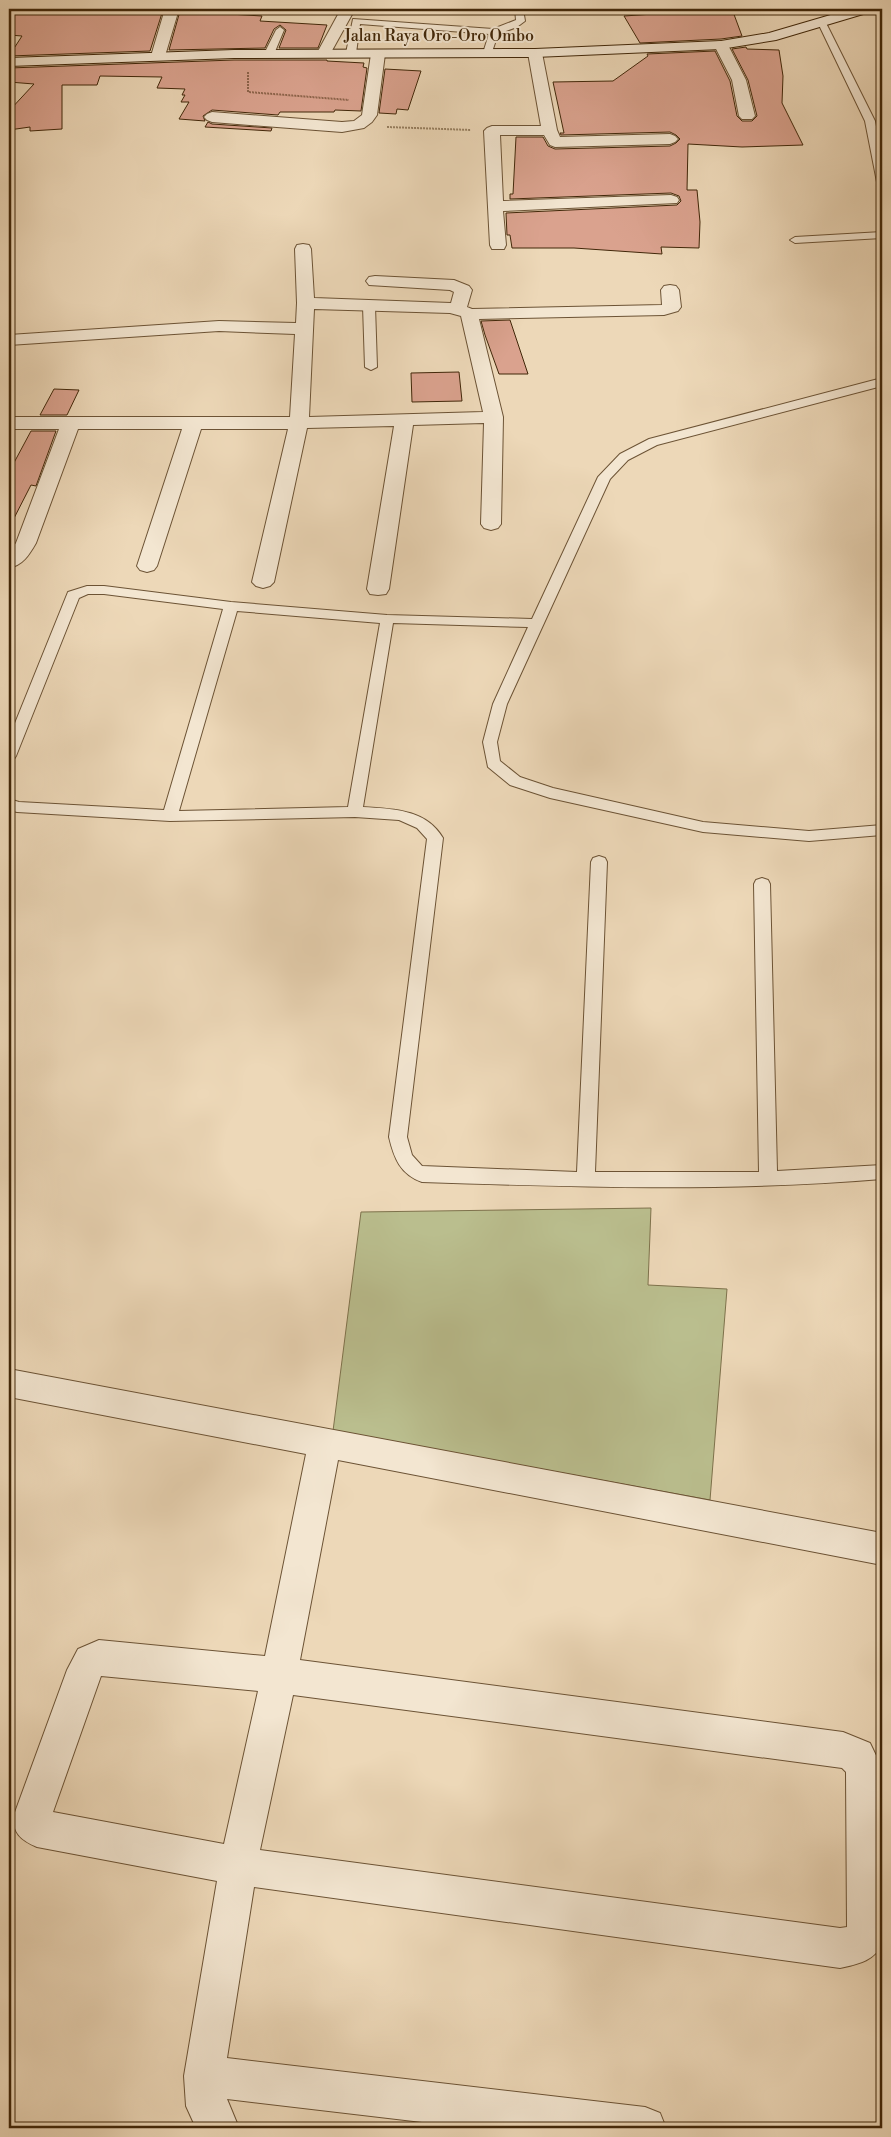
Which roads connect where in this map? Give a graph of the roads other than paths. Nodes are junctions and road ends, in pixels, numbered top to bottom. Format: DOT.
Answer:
graph roads {
  1 [pos="172,9"];
  2 [pos="348,9"];
  3 [pos="358,9"];
  4 [pos="519,9"];
  5 [pos="865,9"];
  6 [pos="356,21"];
  7 [pos="822,22"];
  8 [pos="280,30"];
  9 [pos="494,32"];
  10 [pos="721,45"];
  11 [pos="324,53"];
  12 [pos="351,53"];
  13 [pos="488,53"];
  14 [pos="535,53"];
  15 [pos="269,54"];
  16 [pos="378,54"];
  17 [pos="158,56"];
  18 [pos="9,62"];
  19 [pos="747,116"];
  20 [pos="212,117"];
  21 [pos="870,121"];
  22 [pos="882,121"];
  23 [pos="549,130"];
  24 [pos="670,139"];
  25 [pos="882,182"];
  26 [pos="671,200"];
  27 [pos="494,206"];
  28 [pos="882,235"];
  29 [pos="795,240"];
  30 [pos="498,245"];
  31 [pos="303,249"];
  32 [pos="376,281"];
  33 [pos="670,290"];
  34 [pos="306,303"];
  35 [pos="369,306"];
  36 [pos="464,311"];
  37 [pos="304,329"];
  38 [pos="9,340"];
  39 [pos="371,367"];
  40 [pos="882,382"];
  41 [pos="494,417"];
  42 [pos="404,421"];
  43 [pos="9,423"];
  44 [pos="71,423"];
  45 [pos="299,423"];
  46 [pos="193,424"];
  47 [pos="491,524"];
  48 [pos="9,562"];
  49 [pos="146,566"];
  50 [pos="262,582"];
  51 [pos="378,589"];
  52 [pos="231,606"];
  53 [pos="387,619"];
  54 [pos="537,623"];
  55 [pos="9,756"];
  56 [pos="9,804"];
  57 [pos="355,812"];
  58 [pos="170,816"];
  59 [pos="882,830"];
  60 [pos="599,862"];
  61 [pos="762,884"];
  62 [pos="882,1172"];
  63 [pos="768,1178"];
  64 [pos="586,1180"];
  65 [pos="9,1383"];
  66 [pos="325,1442"];
  67 [pos="882,1549"];
  68 [pos="279,1675"];
  69 [pos="238,1866"];
  70 [pos="204,2076"];
  71 [pos="218,2128"];
  72 [pos="645,2128"];
  1 -- 17 [label="street"];
  2 -- 11 [label="street"];
  3 -- 6 [label="lane"];
  4 -- 9 [label="lane"];
  5 -- 7 [label="street, Jalan Raya Oro-Oro Ombo"];
  6 -- 9 [label="lane"];
  6 -- 12 [label="lane"];
  7 -- 10 [label="street, Jalan Raya Oro-Oro Ombo"];
  7 -- 21 [label="lane"];
  8 -- 15 [label="lane"];
  9 -- 13 [label="lane"];
  10 -- 14 [label="street, Jalan Raya Oro-Oro Ombo"];
  10 -- 19 [label="street"];
  11 -- 12 [label="street, Jalan Raya Oro-Oro Ombo"];
  11 -- 15 [label="street, Jalan Raya Oro-Oro Ombo"];
  12 -- 16 [label="street, Jalan Raya Oro-Oro Ombo"];
  13 -- 14 [label="street, Jalan Raya Oro-Oro Ombo"];
  13 -- 16 [label="street, Jalan Raya Oro-Oro Ombo"];
  14 -- 23 [label="street"];
  15 -- 17 [label="street, Jalan Raya Oro-Oro Ombo"];
  16 -- 20 [label="street"];
  17 -- 18 [label="street, Jalan Raya Oro-Oro Ombo"];
  21 -- 22 [label="lane"];
  21 -- 25 [label="lane"];
  23 -- 24 [label="street"];
  23 -- 27 [label="street"];
  26 -- 27 [label="street"];
  27 -- 30 [label="street"];
  28 -- 29 [label="lane"];
  31 -- 34 [label="street"];
  32 -- 36 [label="street"];
  33 -- 36 [label="street"];
  34 -- 35 [label="street"];
  34 -- 37 [label="street"];
  35 -- 36 [label="street"];
  35 -- 39 [label="lane"];
  36 -- 41 [label="street"];
  37 -- 38 [label="street"];
  37 -- 45 [label="street"];
  40 -- 54 [label="lane"];
  41 -- 42 [label="street"];
  41 -- 47 [label="street"];
  42 -- 45 [label="street"];
  42 -- 51 [label="street"];
  43 -- 44 [label="street"];
  44 -- 46 [label="street"];
  44 -- 48 [label="street"];
  45 -- 46 [label="street"];
  45 -- 50 [label="street"];
  46 -- 49 [label="street"];
  52 -- 53 [label="lane"];
  52 -- 55 [label="lane"];
  52 -- 58 [label="lane"];
  53 -- 54 [label="lane"];
  53 -- 57 [label="lane"];
  54 -- 59 [label="lane"];
  56 -- 58 [label="lane"];
  57 -- 58 [label="lane"];
  57 -- 64 [label="lane"];
  60 -- 64 [label="lane"];
  61 -- 63 [label="lane"];
  62 -- 63 [label="lane"];
  63 -- 64 [label="lane"];
  65 -- 66 [label="street"];
  66 -- 67 [label="street"];
  66 -- 68 [label="street"];
  68 -- 69 [label="street"];
  68 -- 69 [label="street"];
  68 -- 69 [label="street"];
  69 -- 70 [label="street"];
  70 -- 71 [label="street"];
  70 -- 72 [label="street"];
}
